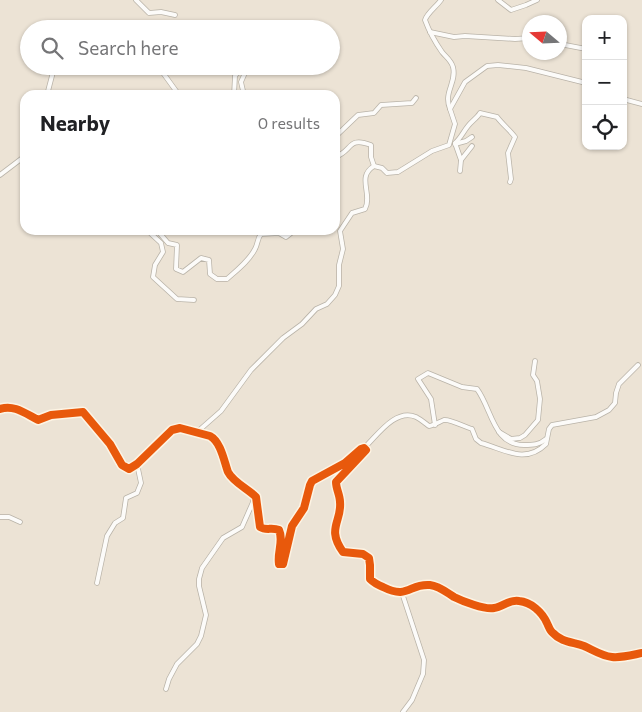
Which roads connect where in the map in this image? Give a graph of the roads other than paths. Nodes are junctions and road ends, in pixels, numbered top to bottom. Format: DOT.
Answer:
graph roads {
  1 [pos="136,0"];
  2 [pos="441,0"];
  3 [pos="498,0"];
  4 [pos="537,0"];
  5 [pos="176,15"];
  6 [pos="430,32"];
  7 [pos="522,39"];
  8 [pos="567,45"];
  9 [pos="582,48"];
  10 [pos="52,75"];
  11 [pos="165,75"];
  12 [pos="236,75"];
  13 [pos="244,75"];
  14 [pos="582,82"];
  15 [pos="48,90"];
  16 [pos="175,90"];
  17 [pos="234,90"];
  18 [pos="243,90"];
  19 [pos="416,98"];
  20 [pos="627,100"];
  21 [pos="642,104"];
  22 [pos="450,109"];
  23 [pos="340,132"];
  24 [pos="472,137"];
  25 [pos="455,143"];
  26 [pos="449,145"];
  27 [pos="472,146"];
  28 [pos="340,154"];
  29 [pos="20,160"];
  30 [pos="461,160"];
  31 [pos="374,166"];
  32 [pos="460,171"];
  33 [pos="0,175"];
  34 [pos="510,182"];
  35 [pos="152,235"];
  36 [pos="162,235"];
  37 [pos="260,235"];
  38 [pos="194,300"];
  39 [pos="535,361"];
  40 [pos="638,365"];
  41 [pos="0,409"];
  42 [pos="435,425"];
  43 [pos="497,431"];
  44 [pos="196,433"];
  45 [pos="547,438"];
  46 [pos="364,448"];
  47 [pos="137,464"];
  48 [pos="253,494"];
  49 [pos="0,517"];
  50 [pos="20,522"];
  51 [pos="97,583"];
  52 [pos="402,593"];
  53 [pos="642,653"];
  54 [pos="166,689"];
  55 [pos="403,712"];
  1 -- 5 [label="street"];
  2 -- 6 [label="street"];
  3 -- 4 [label="street"];
  6 -- 7 [label="street"];
  6 -- 22 [label="street"];
  8 -- 9 [label="street"];
  10 -- 15 [label="street"];
  11 -- 16 [label="street"];
  12 -- 17 [label="street"];
  13 -- 18 [label="street"];
  14 -- 22 [label="street"];
  19 -- 23 [label="street"];
  20 -- 21 [label="street"];
  22 -- 26 [label="street"];
  24 -- 25 [label="street"];
  25 -- 26 [label="street"];
  25 -- 30 [label="street"];
  25 -- 34 [label="street"];
  26 -- 31 [label="street"];
  27 -- 30 [label="street"];
  28 -- 31 [label="street"];
  29 -- 33 [label="street"];
  30 -- 32 [label="street"];
  31 -- 44 [label="street"];
  35 -- 38 [label="street"];
  36 -- 37 [label="street"];
  39 -- 43 [label="street"];
  40 -- 45 [label="street"];
  41 -- 47 [label="street"];
  42 -- 43 [label="street"];
  42 -- 45 [label="street"];
  42 -- 46 [label="street"];
  43 -- 45 [label="street"];
  44 -- 47 [label="street"];
  44 -- 48 [label="street"];
  46 -- 48 [label="street"];
  46 -- 52 [label="street"];
  47 -- 51 [label="street"];
  48 -- 54 [label="street"];
  49 -- 50 [label="street"];
  52 -- 53 [label="street"];
  52 -- 55 [label="street"];
}
